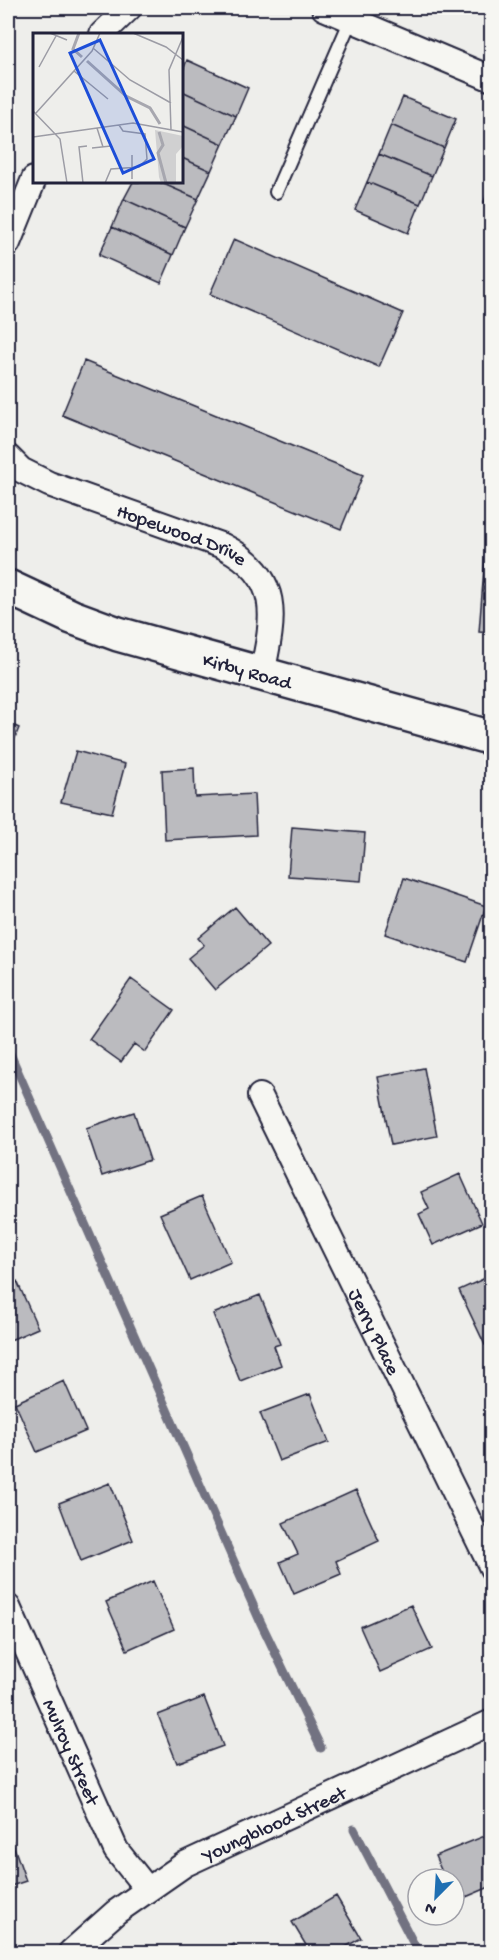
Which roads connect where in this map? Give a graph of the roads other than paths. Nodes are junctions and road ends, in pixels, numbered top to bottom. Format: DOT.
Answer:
graph roads {
  1 [pos="129,8"];
  2 [pos="324,8"];
  3 [pos="353,13"];
  4 [pos="103,33"];
  5 [pos="492,79"];
  6 [pos="33,181"];
  7 [pos="276,192"];
  8 [pos="8,243"];
  9 [pos="8,457"];
  10 [pos="8,587"];
  11 [pos="262,674"];
  12 [pos="492,738"];
  13 [pos="260,1096"];
  14 [pos="492,1568"];
  15 [pos="8,1607"];
  16 [pos="492,1722"];
  17 [pos="147,1889"];
  18 [pos="71,1953"];
  1 -- 4 [label="street"];
  2 -- 3 [label="street"];
  3 -- 5 [label="street"];
  3 -- 7 [label="lane"];
  6 -- 8 [label="street"];
  9 -- 11 [label="street, Hopewood Drive"];
  10 -- 11 [label="main road, Kirby Road"];
  11 -- 12 [label="main road, Kirby Road"];
  13 -- 14 [label="street, Jerry Place"];
  15 -- 17 [label="street, Mulroy Street"];
  16 -- 17 [label="street, Youngblood Street"];
  17 -- 18 [label="street, Youngblood Street"];
}
